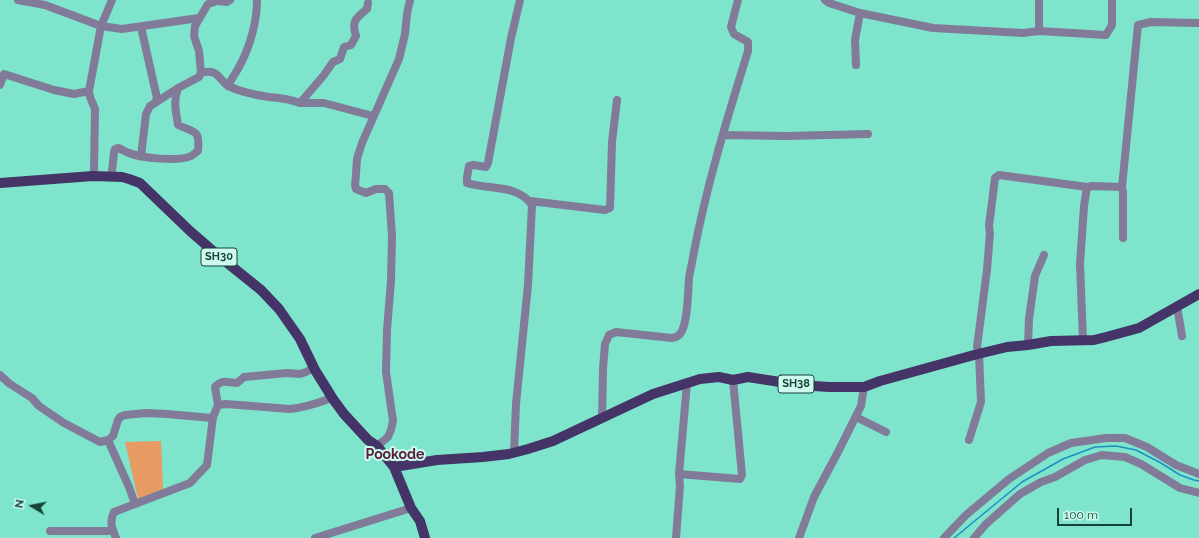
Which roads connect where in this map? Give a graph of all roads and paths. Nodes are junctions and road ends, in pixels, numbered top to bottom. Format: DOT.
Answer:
graph roads {
  1 [pos="18,0"];
  2 [pos="112,0"];
  3 [pos="230,0"];
  4 [pos="257,0"];
  5 [pos="410,0"];
  6 [pos="520,0"];
  7 [pos="738,0"];
  8 [pos="825,0"];
  9 [pos="1039,0"];
  10 [pos="1112,0"];
  11 [pos="368,3"];
  12 [pos="860,13"];
  13 [pos="204,14"];
  14 [pos="1199,23"];
  15 [pos="101,26"];
  16 [pos="141,27"];
  17 [pos="1039,31"];
  18 [pos="856,65"];
  19 [pos="201,73"];
  20 [pos="0,85"];
  21 [pos="228,86"];
  22 [pos="178,88"];
  23 [pos="89,91"];
  24 [pos="617,100"];
  25 [pos="155,103"];
  26 [pos="300,103"];
  27 [pos="374,116"];
  28 [pos="868,134"];
  29 [pos="722,135"];
  30 [pos="141,156"];
  31 [pos="94,171"];
  32 [pos="112,171"];
  33 [pos="0,177"];
  34 [pos="0,183"];
  35 [pos="1087,187"];
  36 [pos="1122,187"];
  37 [pos="530,201"];
  38 [pos="1123,238"];
  39 [pos="1044,255"];
  40 [pos="1199,294"];
  41 [pos="1177,306"];
  42 [pos="1182,336"];
  43 [pos="1083,340"];
  44 [pos="1028,345"];
  45 [pos="979,353"];
  46 [pos="314,368"];
  47 [pos="0,375"];
  48 [pos="733,380"];
  49 [pos="687,383"];
  50 [pos="864,387"];
  51 [pos="332,398"];
  52 [pos="218,405"];
  53 [pos="856,416"];
  54 [pos="213,417"];
  55 [pos="602,418"];
  56 [pos="886,432"];
  57 [pos="108,440"];
  58 [pos="969,440"];
  59 [pos="377,446"];
  60 [pos="514,452"];
  61 [pos="394,466"];
  62 [pos="679,474"];
  63 [pos="1199,474"];
  64 [pos="1199,493"];
  65 [pos="135,504"];
  66 [pos="411,508"];
  67 [pos="420,521"];
  68 [pos="112,530"];
  69 [pos="50,531"];
  70 [pos="116,538"];
  71 [pos="315,538"];
  72 [pos="425,538"];
  73 [pos="676,538"];
  74 [pos="799,538"];
  75 [pos="944,538"];
  76 [pos="974,538"];
  1 -- 15 [label="street"];
  2 -- 15 [label="street"];
  3 -- 13 [label="street"];
  4 -- 21 [label="street"];
  5 -- 27 [label="street"];
  6 -- 37 [label="street"];
  7 -- 29 [label="street"];
  8 -- 12 [label="street"];
  9 -- 17 [label="street"];
  10 -- 17 [label="street"];
  11 -- 26 [label="street"];
  12 -- 17 [label="street"];
  12 -- 18 [label="street"];
  13 -- 16 [label="street"];
  13 -- 19 [label="street"];
  14 -- 36 [label="street"];
  15 -- 16 [label="street"];
  15 -- 23 [label="street"];
  16 -- 25 [label="street"];
  19 -- 21 [label="street"];
  19 -- 22 [label="street"];
  20 -- 23 [label="street"];
  21 -- 26 [label="street"];
  22 -- 25 [label="street"];
  22 -- 30 [label="street"];
  23 -- 31 [label="street"];
  24 -- 37 [label="street"];
  25 -- 30 [label="street"];
  26 -- 27 [label="street"];
  27 -- 59 [label="street"];
  28 -- 29 [label="street"];
  29 -- 55 [label="street"];
  30 -- 32 [label="street"];
  31 -- 32 [label="main road"];
  31 -- 33 [label="main road"];
  32 -- 59 [label="main road"];
  34 -- 46 [label="main road, SH30"];
  35 -- 36 [label="street"];
  35 -- 43 [label="street"];
  35 -- 45 [label="street"];
  36 -- 38 [label="street"];
  37 -- 60 [label="street"];
  39 -- 44 [label="street"];
  40 -- 41 [label="main road, SH38"];
  41 -- 42 [label="street"];
  41 -- 43 [label="main road, SH38"];
  43 -- 44 [label="main road, SH38"];
  44 -- 45 [label="main road, SH38"];
  45 -- 50 [label="main road, SH38"];
  45 -- 58 [label="street"];
  46 -- 51 [label="main road, SH30"];
  46 -- 52 [label="street"];
  47 -- 57 [label="street"];
  48 -- 49 [label="main road, SH38"];
  48 -- 50 [label="main road, SH38"];
  48 -- 62 [label="street"];
  49 -- 55 [label="main road, SH38"];
  49 -- 62 [label="street"];
  50 -- 53 [label="street"];
  51 -- 52 [label="street"];
  51 -- 59 [label="main road, SH30"];
  52 -- 54 [label="street"];
  53 -- 56 [label="street"];
  53 -- 74 [label="street"];
  54 -- 57 [label="street"];
  54 -- 65 [label="street"];
  55 -- 60 [label="main road, SH38"];
  57 -- 65 [label="street"];
  59 -- 61 [label="main road, SH30"];
  60 -- 61 [label="main road, SH38"];
  61 -- 66 [label="main road, SH30"];
  61 -- 67 [label="main road"];
  62 -- 73 [label="street"];
  63 -- 75 [label="street"];
  64 -- 76 [label="street"];
  65 -- 68 [label="street"];
  66 -- 67 [label="main road, SH30"];
  66 -- 71 [label="street"];
  67 -- 72 [label="main road, SH30"];
  68 -- 69 [label="street"];
  68 -- 70 [label="street"];
}
